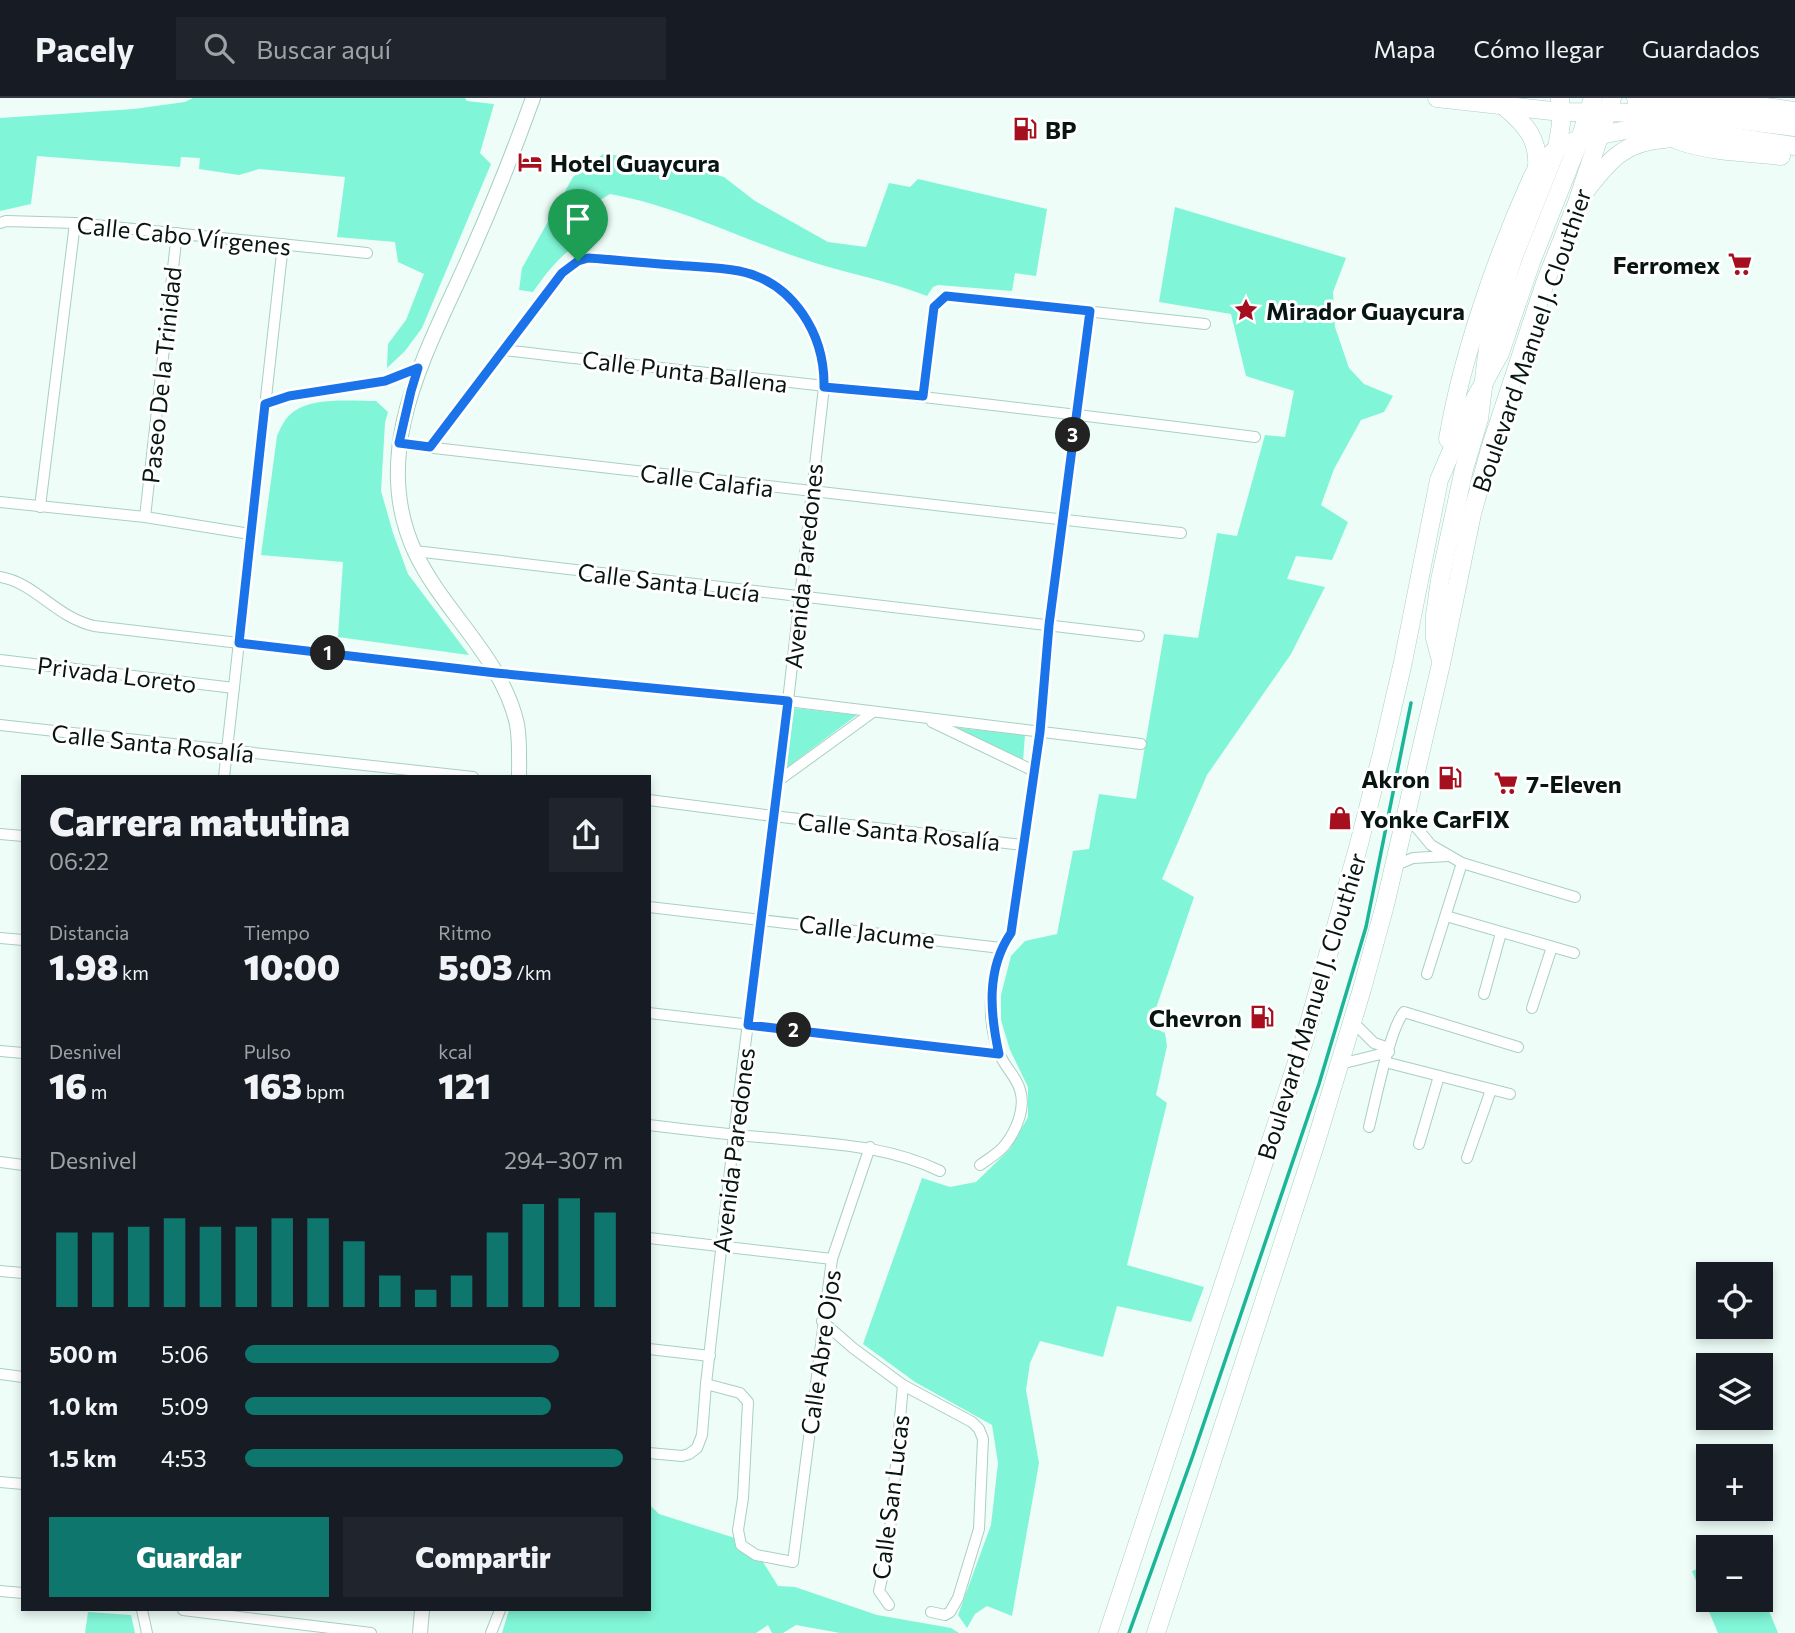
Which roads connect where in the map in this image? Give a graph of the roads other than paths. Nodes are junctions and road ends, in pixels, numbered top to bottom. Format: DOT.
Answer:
graph roads {
  1 [pos="533,98"];
  2 [pos="1437,98"];
  3 [pos="1732,98"];
  4 [pos="1642,102"];
  5 [pos="1560,105"];
  6 [pos="1590,105"];
  7 [pos="1610,105"];
  8 [pos="1751,105"];
  9 [pos="1505,107"];
  10 [pos="1795,111"];
  11 [pos="1652,127"];
  12 [pos="1795,127"];
  13 [pos="1601,135"];
  14 [pos="1671,138"];
  15 [pos="1580,139"];
  16 [pos="1795,146"];
  17 [pos="1557,148"];
  18 [pos="1795,158"];
  19 [pos="1537,168"];
  20 [pos="1577,203"];
  21 [pos="0,223"];
  22 [pos="75,223"];
  23 [pos="177,233"];
  24 [pos="283,244"];
  25 [pos="367,253"];
  26 [pos="1090,311"];
  27 [pos="1205,324"];
  28 [pos="503,350"];
  29 [pos="418,368"];
  30 [pos="1483,383"];
  31 [pos="824,387"];
  32 [pos="923,396"];
  33 [pos="265,404"];
  34 [pos="1075,414"];
  35 [pos="1255,437"];
  36 [pos="399,443"];
  37 [pos="430,447"];
  38 [pos="1439,480"];
  39 [pos="811,492"];
  40 [pos="0,502"];
  41 [pos="40,507"];
  42 [pos="145,517"];
  43 [pos="1063,519"];
  44 [pos="1181,533"];
  45 [pos="250,534"];
  46 [pos="415,551"];
  47 [pos="0,577"];
  48 [pos="799,598"];
  49 [pos="1049,625"];
  50 [pos="1139,636"];
  51 [pos="239,643"];
  52 [pos="0,660"];
  53 [pos="1441,664"];
  54 [pos="496,673"];
  55 [pos="234,688"];
  56 [pos="788,701"];
  57 [pos="873,712"];
  58 [pos="925,718"];
  59 [pos="0,726"];
  60 [pos="1040,732"];
  61 [pos="1141,744"];
  62 [pos="226,751"];
  63 [pos="1034,771"];
  64 [pos="224,775"];
  65 [pos="454,775"];
  66 [pos="519,775"];
  67 [pos="778,781"];
  68 [pos="651,800"];
  69 [pos="1405,815"];
  70 [pos="773,816"];
  71 [pos="0,834"];
  72 [pos="21,836"];
  73 [pos="1023,845"];
  74 [pos="1451,856"];
  75 [pos="1462,863"];
  76 [pos="1394,866"];
  77 [pos="1575,897"];
  78 [pos="651,907"];
  79 [pos="1446,916"];
  80 [pos="761,919"];
  81 [pos="1501,933"];
  82 [pos="0,938"];
  83 [pos="21,940"];
  84 [pos="1552,947"];
  85 [pos="1001,948"];
  86 [pos="1574,953"];
  87 [pos="1427,974"];
  88 [pos="1484,994"];
  89 [pos="1532,1008"];
  90 [pos="651,1013"];
  91 [pos="1353,1022"];
  92 [pos="748,1025"];
  93 [pos="1518,1047"];
  94 [pos="0,1051"];
  95 [pos="21,1053"];
  96 [pos="999,1054"];
  97 [pos="1387,1057"];
  98 [pos="1340,1064"];
  99 [pos="1439,1076"];
  100 [pos="1491,1090"];
  101 [pos="1510,1094"];
  102 [pos="651,1125"];
  103 [pos="1369,1127"];
  104 [pos="734,1135"];
  105 [pos="1419,1144"];
  106 [pos="870,1147"];
  107 [pos="1467,1158"];
  108 [pos="0,1162"];
  109 [pos="21,1165"];
  110 [pos="980,1165"];
  111 [pos="940,1171"];
  112 [pos="651,1238"];
  113 [pos="722,1246"];
  114 [pos="832,1259"];
  115 [pos="0,1271"];
  116 [pos="21,1273"];
  117 [pos="822,1321"];
  118 [pos="651,1349"];
  119 [pos="710,1356"];
  120 [pos="0,1374"];
  121 [pos="21,1377"];
  122 [pos="706,1384"];
  123 [pos="903,1385"];
  124 [pos="651,1453"];
  125 [pos="0,1482"];
  126 [pos="21,1485"];
  127 [pos="0,1591"];
  128 [pos="21,1593"];
  129 [pos="890,1605"];
  130 [pos="142,1611"];
  131 [pos="191,1611"];
  132 [pos="422,1611"];
  133 [pos="500,1611"];
  134 [pos="931,1612"];
  135 [pos="147,1633"];
  136 [pos="371,1633"];
  137 [pos="420,1633"];
  138 [pos="491,1633"];
  139 [pos="1108,1633"];
  140 [pos="1156,1633"];
  1 -- 29 [label="street"];
  2 -- 9 [label="main road"];
  3 -- 8 [label="main road"];
  4 -- 7 [label="main road"];
  4 -- 8 [label="main road"];
  4 -- 11 [label="main road"];
  4 -- 12 [label="main road"];
  5 -- 6 [label="main road"];
  5 -- 9 [label="main road"];
  5 -- 17 [label="main road"];
  6 -- 7 [label="main road"];
  6 -- 15 [label="main road, Boulevard Manuel J. Clouthier"];
  7 -- 13 [label="main road, Boulevard Manuel J. Clouthier"];
  8 -- 10 [label="main road"];
  9 -- 19 [label="main road"];
  11 -- 13 [label="main road"];
  11 -- 14 [label="main road"];
  11 -- 16 [label="main road"];
  13 -- 15 [label="main road"];
  13 -- 20 [label="main road, Boulevard Manuel J. Clouthier"];
  14 -- 18 [label="main road"];
  14 -- 20 [label="main road"];
  15 -- 17 [label="main road"];
  15 -- 30 [label="main road, Boulevard Manuel J. Clouthier"];
  17 -- 19 [label="main road"];
  17 -- 30 [label="main road"];
  19 -- 38 [label="main road"];
  20 -- 53 [label="main road, Boulevard Manuel J. Clouthier"];
  21 -- 22 [label="street, Calle Cabo Vírgenes"];
  22 -- 23 [label="street, Calle Cabo Vírgenes"];
  22 -- 41 [label="street"];
  23 -- 24 [label="street, Calle Cabo Vírgenes"];
  23 -- 42 [label="street, Paseo De la Trinidad"];
  24 -- 25 [label="street, Calle Cabo Vírgenes"];
  24 -- 33 [label="street"];
  26 -- 27 [label="street"];
  26 -- 32 [label="street"];
  26 -- 34 [label="street"];
  28 -- 31 [label="street, Calle Punta Ballena"];
  28 -- 31 [label="street, Avenida Paredones"];
  28 -- 37 [label="street"];
  29 -- 33 [label="street"];
  29 -- 36 [label="street"];
  30 -- 38 [label="main road, Boulevard Manuel J. Clouthier"];
  30 -- 53 [label="main road"];
  31 -- 32 [label="street, Calle Punta Ballena"];
  31 -- 39 [label="street, Avenida Paredones"];
  32 -- 34 [label="street, Calle Punta Ballena"];
  33 -- 45 [label="street"];
  34 -- 35 [label="street, Calle Punta Ballena"];
  34 -- 43 [label="street"];
  36 -- 37 [label="street, Calle Calafia"];
  36 -- 46 [label="street"];
  37 -- 39 [label="street, Calle Calafia"];
  38 -- 139 [label="main road, Boulevard Manuel J. Clouthier"];
  39 -- 43 [label="street, Calle Calafia"];
  39 -- 48 [label="street, Avenida Paredones"];
  40 -- 41 [label="street"];
  41 -- 42 [label="street"];
  42 -- 45 [label="street"];
  43 -- 44 [label="street, Calle Calafia"];
  43 -- 49 [label="street"];
  45 -- 51 [label="street"];
  46 -- 48 [label="street, Calle Santa Lucía"];
  46 -- 54 [label="street"];
  47 -- 51 [label="street"];
  48 -- 49 [label="street, Calle Santa Lucía"];
  48 -- 56 [label="street, Avenida Paredones"];
  49 -- 50 [label="street, Calle Santa Lucía"];
  49 -- 60 [label="street"];
  51 -- 54 [label="street"];
  51 -- 55 [label="street"];
  52 -- 55 [label="street, Privada Loreto"];
  53 -- 69 [label="main road, Boulevard Manuel J. Clouthier"];
  54 -- 56 [label="street"];
  54 -- 66 [label="street"];
  55 -- 62 [label="street"];
  56 -- 57 [label="street"];
  56 -- 67 [label="street, Avenida Paredones"];
  57 -- 58 [label="street"];
  57 -- 67 [label="street"];
  58 -- 60 [label="street"];
  58 -- 63 [label="street"];
  59 -- 62 [label="street, Calle Santa Rosalía"];
  60 -- 61 [label="street"];
  60 -- 63 [label="street"];
  62 -- 64 [label="street"];
  62 -- 65 [label="street, Calle Santa Rosalía"];
  63 -- 73 [label="street"];
  67 -- 70 [label="street, Avenida Paredones"];
  68 -- 70 [label="street, Calle Santa Rosalía"];
  69 -- 74 [label="street"];
  69 -- 76 [label="main road, Boulevard Manuel J. Clouthier"];
  70 -- 73 [label="street, Calle Santa Rosalía"];
  70 -- 80 [label="street, Avenida Paredones"];
  71 -- 72 [label="street"];
  73 -- 85 [label="street"];
  74 -- 75 [label="street"];
  74 -- 76 [label="street"];
  75 -- 77 [label="street"];
  75 -- 79 [label="street"];
  76 -- 91 [label="main road, Boulevard Manuel J. Clouthier"];
  78 -- 80 [label="street, Calle Jacume"];
  79 -- 81 [label="street"];
  79 -- 87 [label="street"];
  80 -- 85 [label="street, Calle Jacume"];
  80 -- 92 [label="street, Avenida Paredones"];
  81 -- 84 [label="street"];
  81 -- 88 [label="street"];
  82 -- 83 [label="street"];
  84 -- 86 [label="street"];
  84 -- 89 [label="street"];
  85 -- 96 [label="street"];
  90 -- 92 [label="street"];
  91 -- 97 [label="street"];
  91 -- 98 [label="main road, Boulevard Manuel J. Clouthier"];
  92 -- 96 [label="street"];
  92 -- 104 [label="street, Avenida Paredones"];
  93 -- 97 [label="street"];
  94 -- 95 [label="street"];
  96 -- 110 [label="street"];
  97 -- 98 [label="street"];
  97 -- 99 [label="street"];
  97 -- 103 [label="street"];
  98 -- 140 [label="main road, Boulevard Manuel J. Clouthier"];
  99 -- 100 [label="street"];
  99 -- 105 [label="street"];
  100 -- 101 [label="street"];
  100 -- 107 [label="street"];
  102 -- 104 [label="street"];
  104 -- 106 [label="street"];
  104 -- 113 [label="street, Avenida Paredones"];
  106 -- 111 [label="street"];
  106 -- 114 [label="street, Calle Abre Ojos"];
  108 -- 109 [label="street"];
  112 -- 113 [label="street"];
  113 -- 114 [label="street"];
  113 -- 119 [label="street, Avenida Paredones"];
  114 -- 117 [label="street, Calle Abre Ojos"];
  115 -- 116 [label="street"];
  117 -- 122 [label="street, Calle Abre Ojos"];
  117 -- 123 [label="street"];
  118 -- 119 [label="street"];
  119 -- 122 [label="street, Avenida Paredones"];
  120 -- 121 [label="street"];
  122 -- 124 [label="street, Avenida Paredones"];
  123 -- 129 [label="street, Calle San Lucas"];
  123 -- 134 [label="street"];
  125 -- 126 [label="street"];
  127 -- 128 [label="street"];
  130 -- 135 [label="street"];
  131 -- 136 [label="street"];
  132 -- 137 [label="street"];
  133 -- 138 [label="street"];
}
